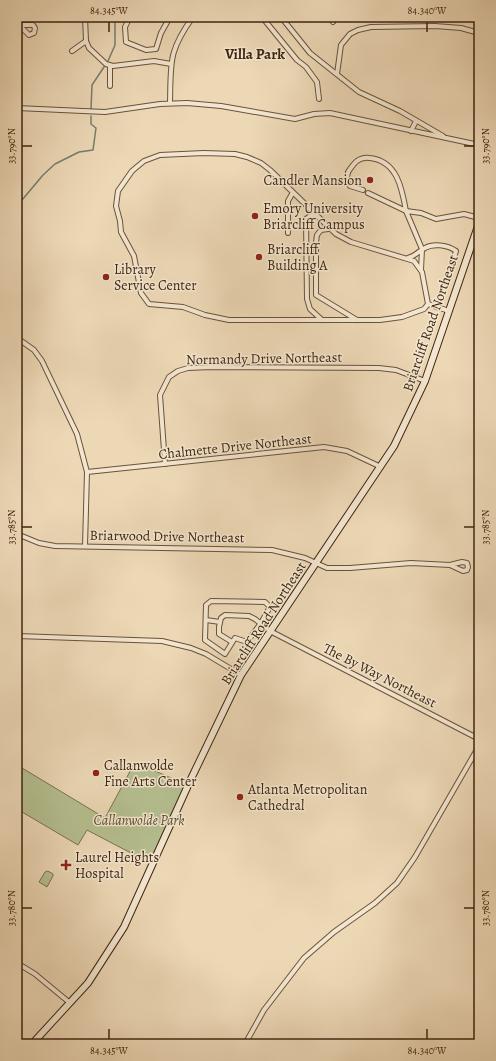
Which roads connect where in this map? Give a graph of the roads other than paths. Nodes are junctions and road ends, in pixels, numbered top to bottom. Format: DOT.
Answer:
graph roads {
  1 [pos="85,17"];
  2 [pos="130,17"];
  3 [pos="170,17"];
  4 [pos="193,17"];
  5 [pos="262,17"];
  6 [pos="282,17"];
  7 [pos="329,17"];
  8 [pos="333,22"];
  9 [pos="479,33"];
  10 [pos="86,40"];
  11 [pos="72,51"];
  12 [pos="171,64"];
  13 [pos="110,66"];
  14 [pos="337,74"];
  15 [pos="110,86"];
  16 [pos="319,99"];
  17 [pos="170,103"];
  18 [pos="17,108"];
  19 [pos="416,121"];
  20 [pos="412,131"];
  21 [pos="447,138"];
  22 [pos="479,145"];
  23 [pos="364,190"];
  24 [pos="368,193"];
  25 [pos="292,194"];
  26 [pos="304,205"];
  27 [pos="406,210"];
  28 [pos="316,216"];
  29 [pos="479,218"];
  30 [pos="306,219"];
  31 [pos="479,222"];
  32 [pos="328,229"];
  33 [pos="288,233"];
  34 [pos="422,249"];
  35 [pos="408,258"];
  36 [pos="452,265"];
  37 [pos="421,270"];
  38 [pos="428,304"];
  39 [pos="449,311"];
  40 [pos="323,320"];
  41 [pos="357,320"];
  42 [pos="17,338"];
  43 [pos="425,381"];
  44 [pos="165,464"];
  45 [pos="382,467"];
  46 [pos="87,472"];
  47 [pos="17,534"];
  48 [pos="85,546"];
  49 [pos="317,563"];
  50 [pos="450,565"];
  51 [pos="206,620"];
  52 [pos="220,622"];
  53 [pos="261,623"];
  54 [pos="270,631"];
  55 [pos="17,636"];
  56 [pos="232,642"];
  57 [pos="215,648"];
  58 [pos="211,656"];
  59 [pos="241,675"];
  60 [pos="479,739"];
  61 [pos="479,746"];
  62 [pos="17,963"];
  63 [pos="70,1003"];
  64 [pos="32,1044"];
  65 [pos="245,1044"];
  1 -- 10 [label="street"];
  2 -- 3 [label="street"];
  4 -- 12 [label="street"];
  5 -- 16 [label="street"];
  6 -- 14 [label="street"];
  7 -- 8 [label="street"];
  9 -- 14 [label="street"];
  10 -- 11 [label="street"];
  10 -- 13 [label="street"];
  12 -- 13 [label="street"];
  12 -- 17 [label="street"];
  13 -- 15 [label="street"];
  14 -- 19 [label="street"];
  17 -- 18 [label="street"];
  17 -- 20 [label="street"];
  19 -- 20 [label="street"];
  19 -- 21 [label="street"];
  20 -- 21 [label="street"];
  21 -- 22 [label="street"];
  23 -- 27 [label="street"];
  24 -- 27 [label="street"];
  25 -- 26 [label="street"];
  25 -- 33 [label="street"];
  25 -- 40 [label="street"];
  26 -- 28 [label="street"];
  26 -- 30 [label="street"];
  27 -- 29 [label="street"];
  27 -- 34 [label="street"];
  28 -- 30 [label="street"];
  28 -- 32 [label="street"];
  30 -- 40 [label="street"];
  31 -- 39 [label="main road, Briarcliff Road Northeast"];
  32 -- 35 [label="street"];
  32 -- 41 [label="street"];
  34 -- 35 [label="street"];
  34 -- 36 [label="street"];
  34 -- 37 [label="street"];
  35 -- 37 [label="street"];
  37 -- 38 [label="street"];
  38 -- 39 [label="street"];
  38 -- 41 [label="street"];
  39 -- 43 [label="main road, Briarcliff Road Northeast"];
  40 -- 41 [label="street"];
  42 -- 46 [label="street"];
  43 -- 44 [label="street, Normandy Drive Northeast"];
  43 -- 45 [label="main road, Briarcliff Road Northeast"];
  44 -- 45 [label="street, Chalmette Drive Northeast"];
  44 -- 46 [label="street, Chalmette Drive Northeast"];
  45 -- 49 [label="main road, Briarcliff Road Northeast"];
  46 -- 48 [label="street"];
  47 -- 48 [label="street, Briarwood Drive Northeast"];
  48 -- 49 [label="street, Briarwood Drive Northeast"];
  49 -- 50 [label="street, Briarwood Drive Northeast"];
  49 -- 54 [label="main road, Briarcliff Road Northeast"];
  51 -- 52 [label="street"];
  51 -- 53 [label="street"];
  51 -- 57 [label="street"];
  52 -- 53 [label="street, The By Way Northeast"];
  52 -- 56 [label="street"];
  53 -- 54 [label="street, The By Way Northeast"];
  53 -- 56 [label="street"];
  54 -- 59 [label="main road, Briarcliff Road Northeast"];
  54 -- 60 [label="street, The By Way Northeast"];
  55 -- 58 [label="street"];
  56 -- 57 [label="street"];
  57 -- 58 [label="street"];
  58 -- 59 [label="street"];
  59 -- 63 [label="main road, Briarcliff Road Northeast"];
  61 -- 65 [label="street"];
  62 -- 63 [label="street"];
  63 -- 64 [label="main road, Briarcliff Road Northeast"];
}
